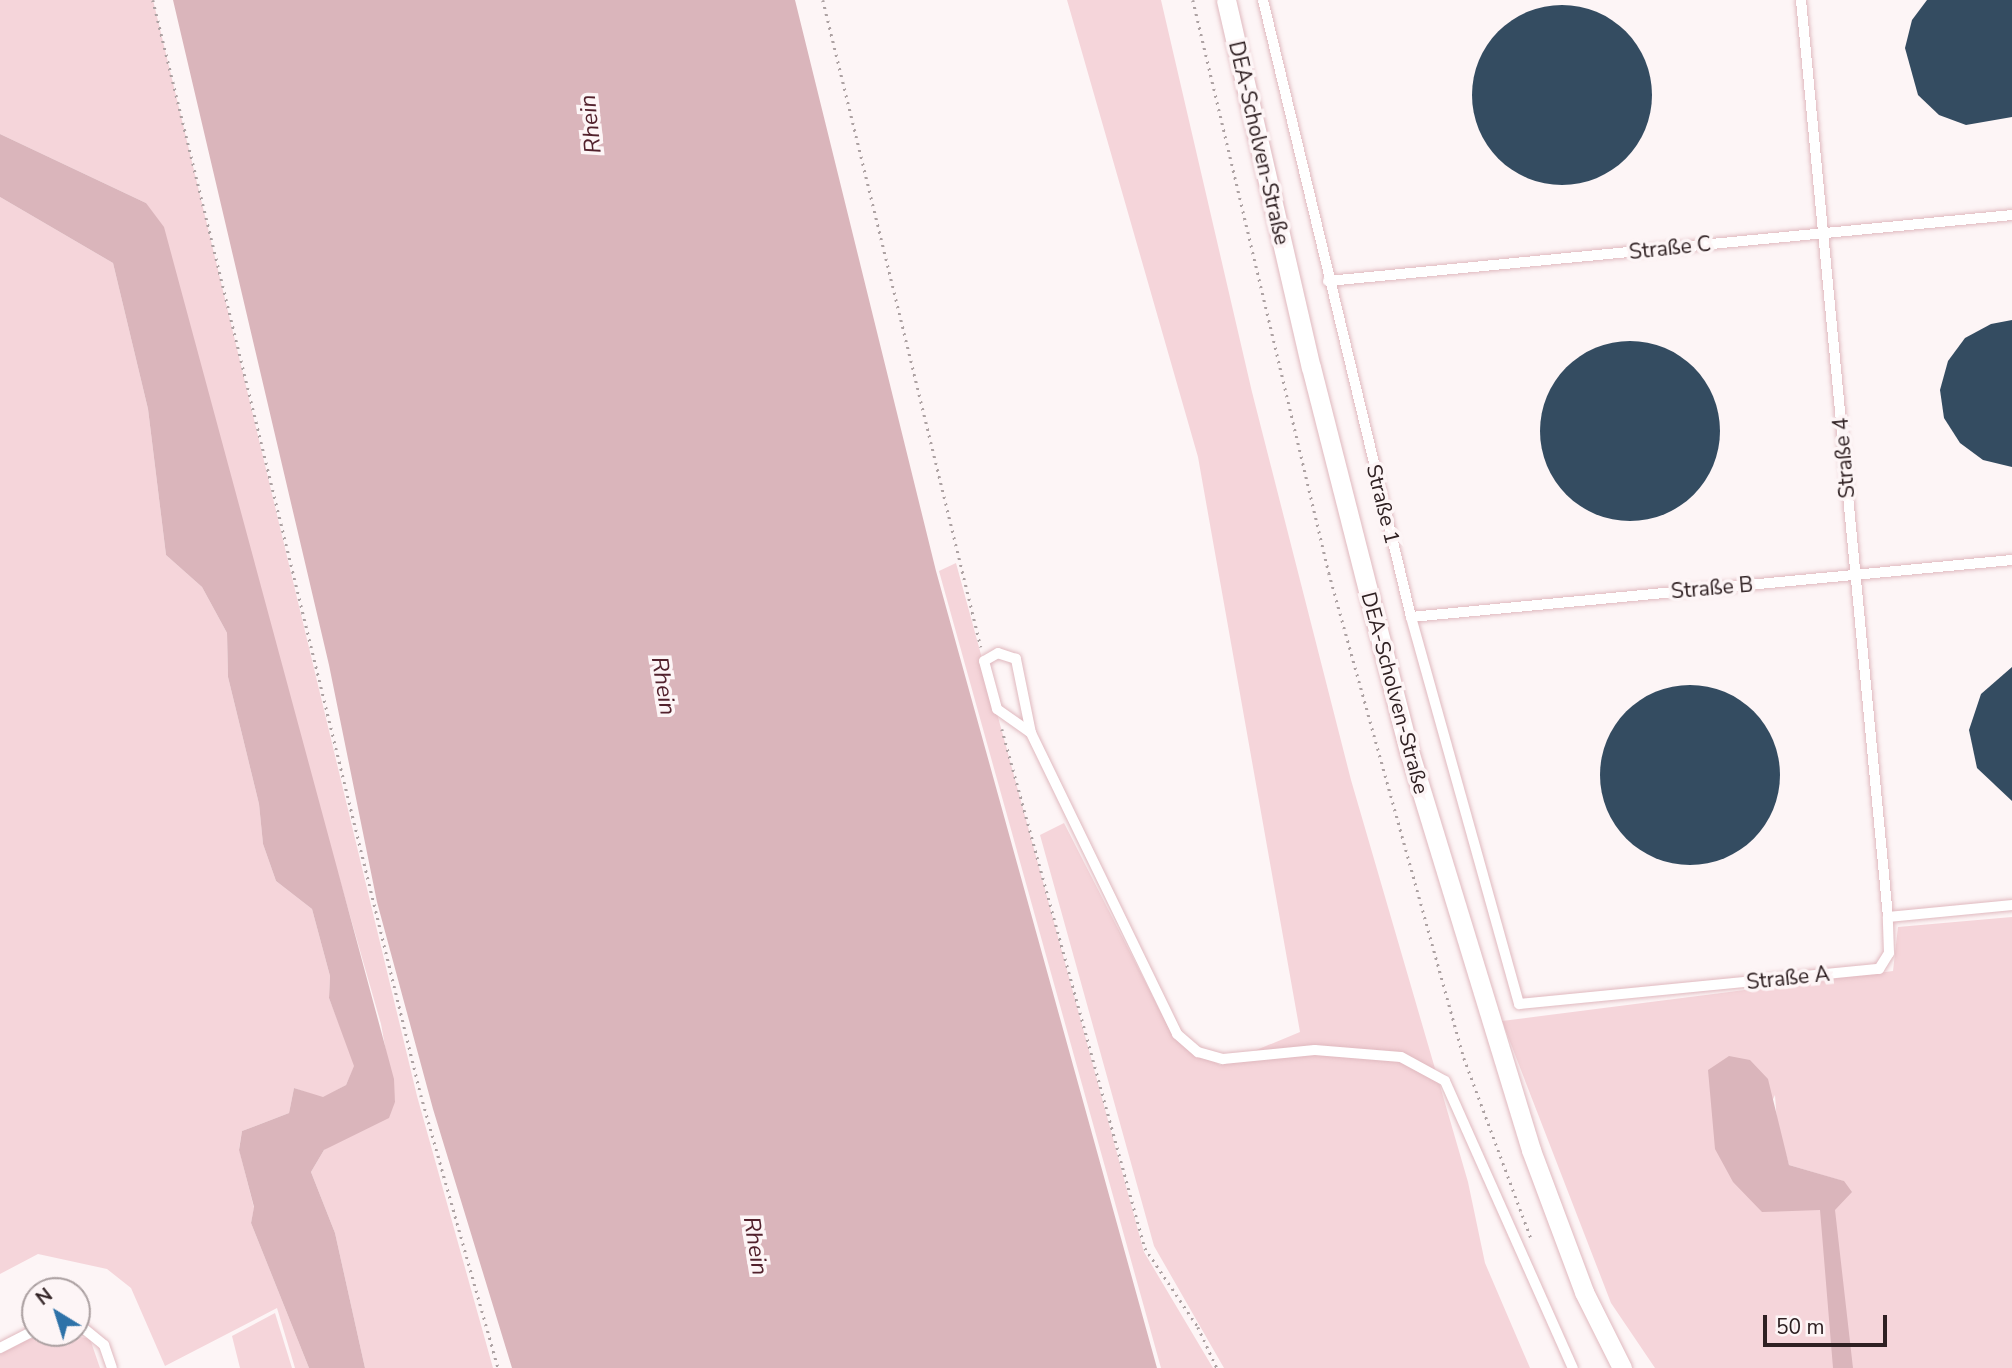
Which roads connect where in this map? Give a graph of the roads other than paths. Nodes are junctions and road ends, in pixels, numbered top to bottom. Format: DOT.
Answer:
graph roads {
  1 [pos="1226,0"];
  2 [pos="1262,0"];
  3 [pos="1801,0"];
  4 [pos="2012,215"];
  5 [pos="1823,233"];
  6 [pos="1328,281"];
  7 [pos="2012,560"];
  8 [pos="1856,575"];
  9 [pos="1411,617"];
  10 [pos="1031,733"];
  11 [pos="2012,905"];
  12 [pos="1888,917"];
  13 [pos="1519,1004"];
  14 [pos="91,1333"];
  15 [pos="21,1337"];
  16 [pos="0,1348"];
  17 [pos="112,1368"];
  18 [pos="1573,1368"];
  19 [pos="1622,1368"];
  1 -- 19 [label="street, DEA-Scholven-Straße"];
  2 -- 6 [label="lane, Straße 1"];
  3 -- 5 [label="lane, Straße 4"];
  4 -- 5 [label="lane, Straße C"];
  5 -- 6 [label="lane, Straße C"];
  5 -- 8 [label="lane, Straße 4"];
  6 -- 9 [label="lane, Straße 1"];
  7 -- 8 [label="lane, Straße B"];
  8 -- 9 [label="lane, Straße B"];
  8 -- 12 [label="lane, Straße 4"];
  9 -- 13 [label="lane, Straße 1"];
  10 -- 10 [label="lane"];
  10 -- 18 [label="lane"];
  11 -- 12 [label="lane"];
  12 -- 13 [label="lane, Straße A"];
  14 -- 17 [label="lane"];
  15 -- 16 [label="lane"];
}
